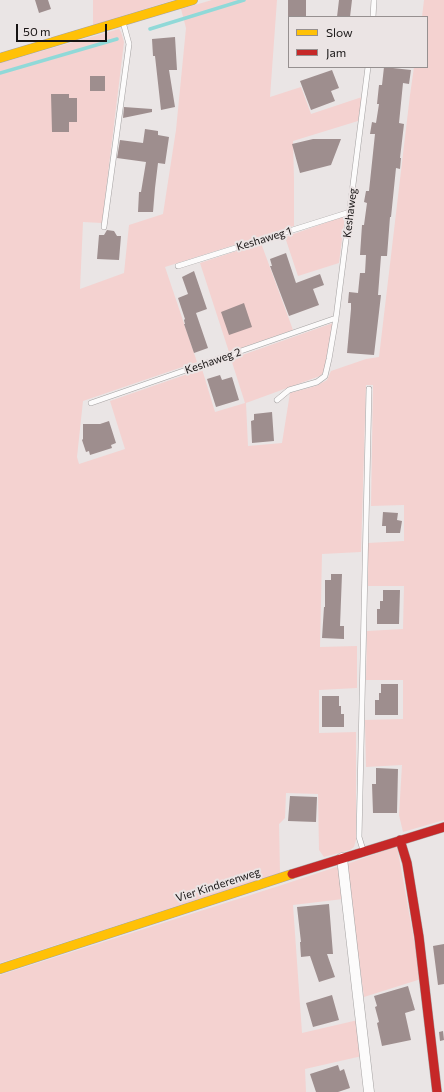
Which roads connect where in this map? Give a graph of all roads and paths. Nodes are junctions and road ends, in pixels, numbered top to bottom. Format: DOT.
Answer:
graph roads {
  1 [pos="194,0"];
  2 [pos="374,0"];
  3 [pos="373,16"];
  4 [pos="122,21"];
  5 [pos="0,58"];
  6 [pos="368,68"];
  7 [pos="350,212"];
  8 [pos="104,227"];
  9 [pos="178,266"];
  10 [pos="336,318"];
  11 [pos="369,389"];
  12 [pos="277,400"];
  13 [pos="90,403"];
  14 [pos="444,827"];
  15 [pos="400,840"];
  16 [pos="363,851"];
  17 [pos="342,858"];
  18 [pos="0,969"];
  19 [pos="370,1092"];
  20 [pos="437,1092"];
  1 -- 4 [label="street"];
  2 -- 3 [label="lane"];
  4 -- 5 [label="street"];
  4 -- 8 [label="lane"];
  6 -- 7 [label="lane, Keshaweg"];
  7 -- 9 [label="lane, Keshaweg 1"];
  7 -- 10 [label="lane, Keshaweg"];
  10 -- 12 [label="lane, Keshaweg"];
  10 -- 13 [label="lane, Keshaweg 2"];
  11 -- 16 [label="lane"];
  14 -- 15 [label="street, Vier Kinderenweg"];
  15 -- 16 [label="street, Vier Kinderenweg"];
  15 -- 20 [label="street"];
  16 -- 17 [label="street, Vier Kinderenweg"];
  17 -- 18 [label="street, Vier Kinderenweg"];
  17 -- 19 [label="street"];
}
